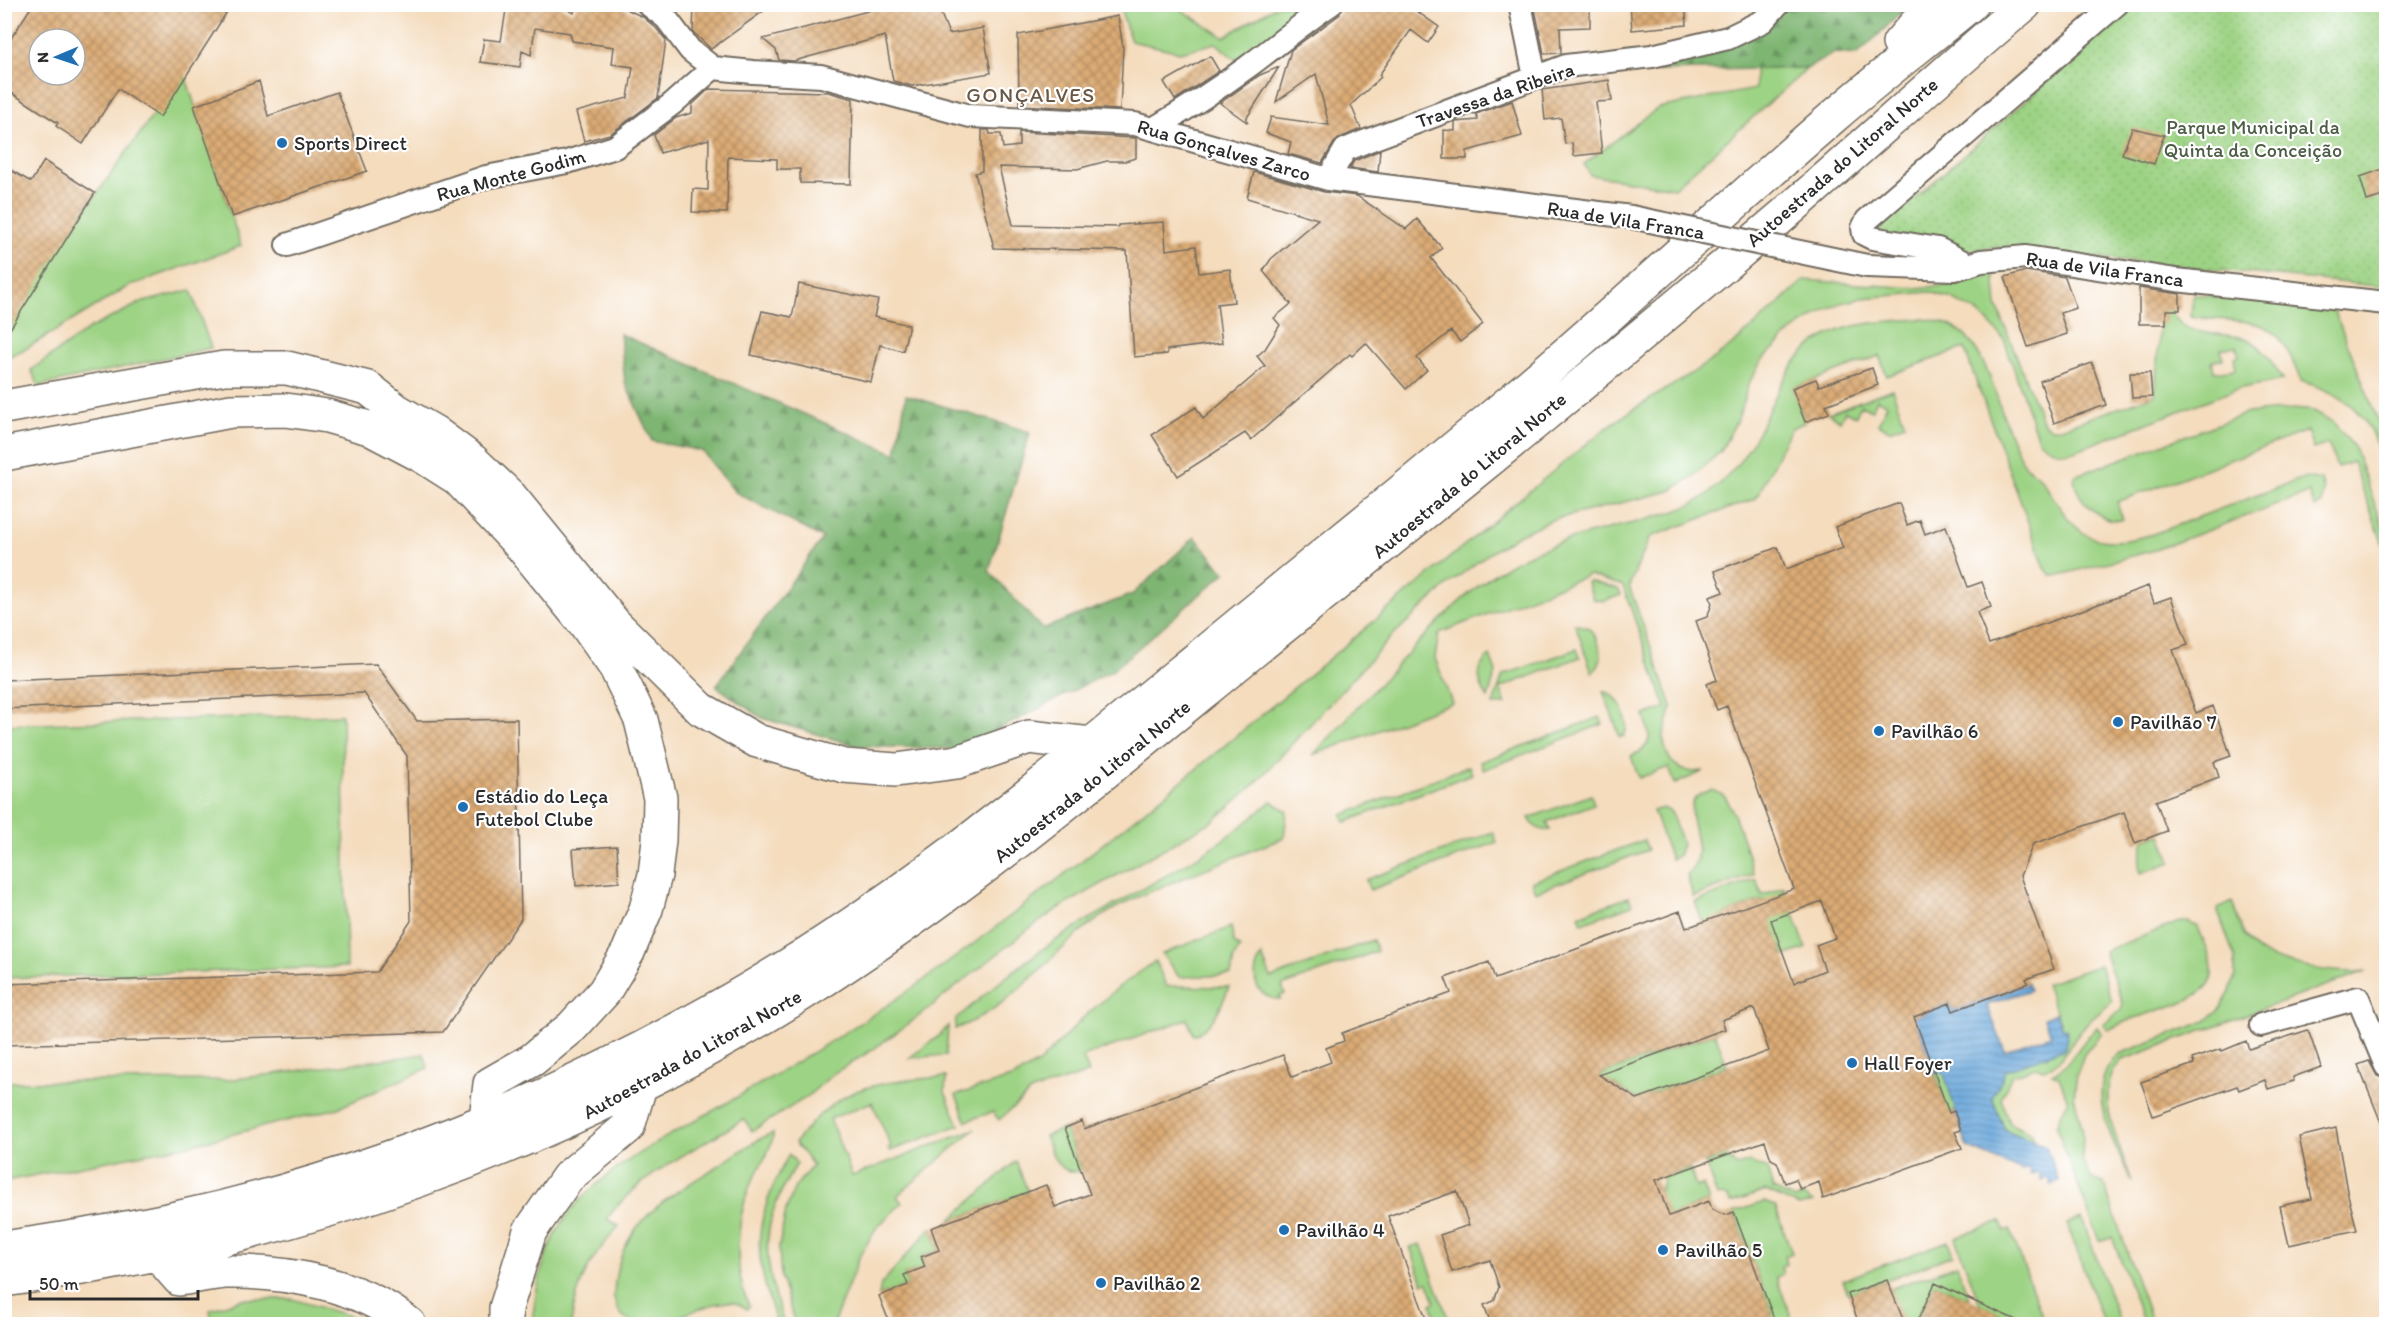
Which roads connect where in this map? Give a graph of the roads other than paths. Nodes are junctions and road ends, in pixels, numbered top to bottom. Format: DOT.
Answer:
graph roads {
  1 [pos="648,4"];
  2 [pos="1331,4"];
  3 [pos="1520,4"];
  4 [pos="1778,4"];
  5 [pos="1933,4"];
  6 [pos="1971,4"];
  7 [pos="2025,4"];
  8 [pos="2038,4"];
  9 [pos="2117,4"];
  10 [pos="1971,50"];
  11 [pos="713,68"];
  12 [pos="1535,77"];
  13 [pos="1836,114"];
  14 [pos="1153,129"];
  15 [pos="1328,179"];
  16 [pos="1435,193"];
  17 [pos="287,245"];
  18 [pos="1969,265"];
  19 [pos="2386,303"];
  20 [pos="4,407"];
  21 [pos="396,410"];
  22 [pos="4,436"];
  23 [pos="4,454"];
  24 [pos="1091,744"];
  25 [pos="2261,1025"];
  26 [pos="2386,1066"];
  27 [pos="640,1086"];
  28 [pos="486,1119"];
  29 [pos="4,1248"];
  30 [pos="158,1255"];
  31 [pos="4,1280"];
  32 [pos="409,1324"];
  33 [pos="506,1324"];
  1 -- 11 [label="street"];
  2 -- 14 [label="street"];
  3 -- 12 [label="street"];
  4 -- 12 [label="street, Travessa da Ribeira"];
  5 -- 13 [label="highway"];
  6 -- 13 [label="highway, Autoestrada do Litoral Norte"];
  7 -- 10 [label="highway, Autoestrada do Litoral Norte"];
  8 -- 10 [label="highway"];
  9 -- 18 [label="street"];
  10 -- 27 [label="highway, Autoestrada do Litoral Norte"];
  11 -- 14 [label="street, Rua Gonçalves Zarco"];
  11 -- 17 [label="street, Rua Monte Godim"];
  12 -- 15 [label="street, Travessa da Ribeira"];
  13 -- 24 [label="highway, Autoestrada do Litoral Norte"];
  14 -- 15 [label="street, Rua Gonçalves Zarco"];
  15 -- 16 [label="street, Rua Gonçalves Zarco"];
  16 -- 18 [label="street, Rua de Vila Franca, bridge"];
  18 -- 19 [label="street, Rua de Vila Franca"];
  20 -- 21 [label="highway"];
  21 -- 22 [label="highway"];
  21 -- 24 [label="highway"];
  23 -- 28 [label="highway"];
  24 -- 28 [label="highway, Autoestrada do Litoral Norte"];
  25 -- 26 [label="street"];
  27 -- 30 [label="highway, Autoestrada do Litoral Norte"];
  27 -- 33 [label="highway"];
  28 -- 29 [label="highway, Autoestrada do Litoral Norte"];
  30 -- 31 [label="highway, Autoestrada do Litoral Norte"];
  30 -- 32 [label="highway"];
}
